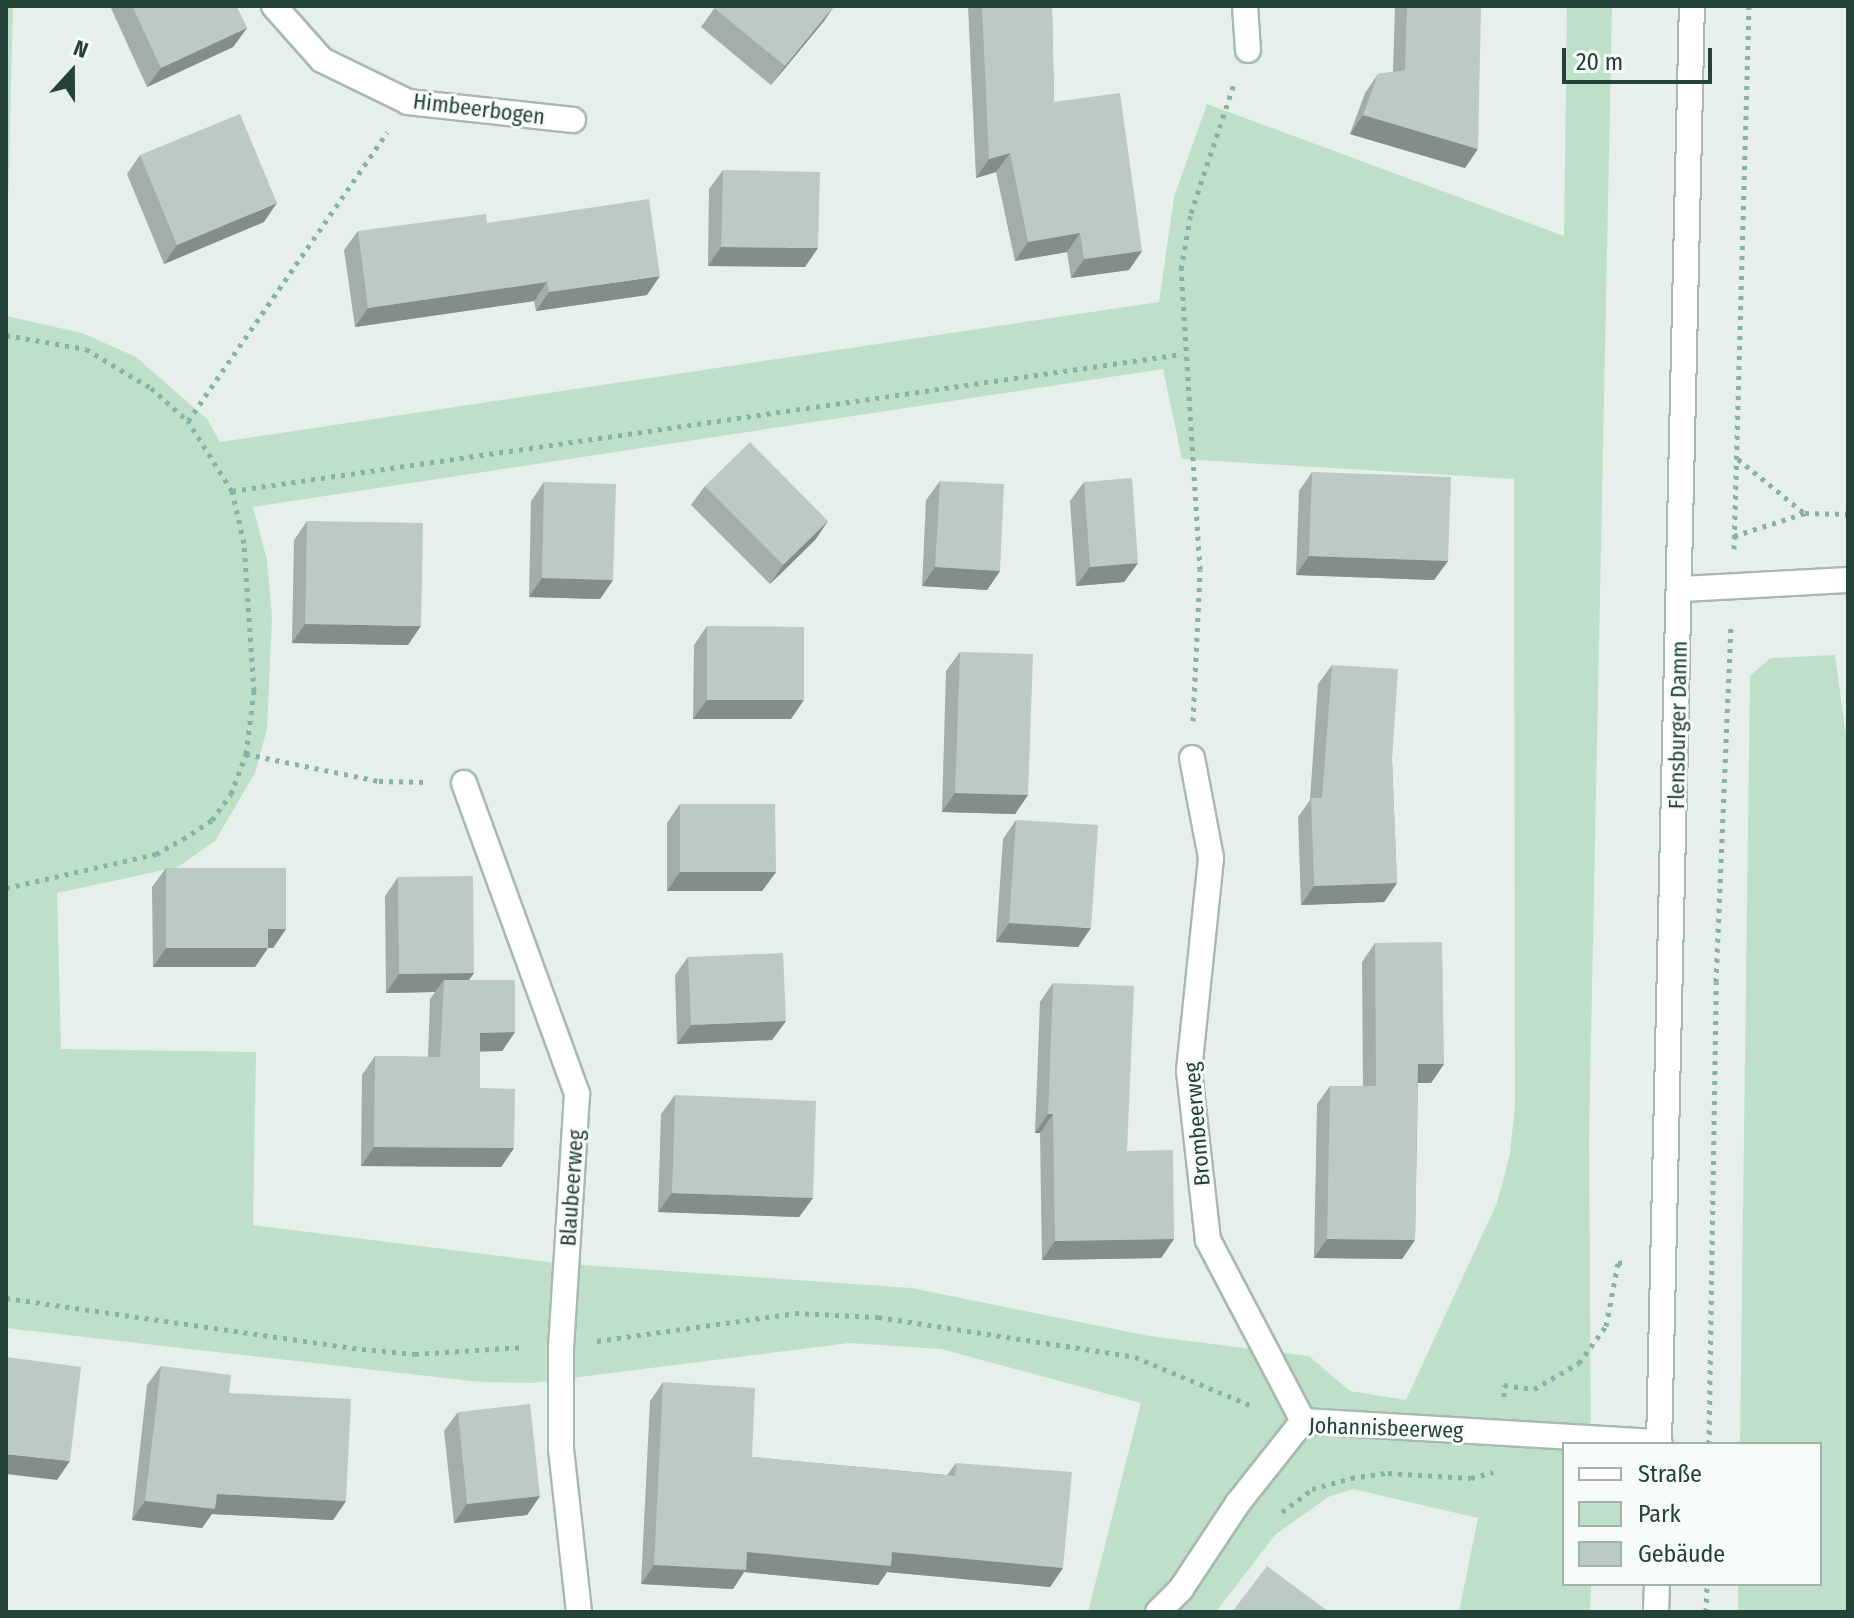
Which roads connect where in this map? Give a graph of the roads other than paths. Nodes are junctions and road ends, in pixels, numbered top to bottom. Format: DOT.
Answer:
graph roads {
  1 [pos="274,6"];
  2 [pos="1245,6"];
  3 [pos="1692,6"];
  4 [pos="1248,50"];
  5 [pos="573,120"];
  6 [pos="1848,580"];
  7 [pos="1681,589"];
  8 [pos="1192,758"];
  9 [pos="464,783"];
  10 [pos="1303,1421"];
  11 [pos="1643,1442"];
  12 [pos="1659,1442"];
  13 [pos="1657,1586"];
  14 [pos="579,1612"];
  15 [pos="1158,1612"];
  16 [pos="1656,1612"];
  1 -- 5 [label="street, Himbeerbogen"];
  2 -- 4 [label="street"];
  3 -- 7 [label="street, Flensburger Damm"];
  6 -- 7 [label="street"];
  7 -- 12 [label="street, Flensburger Damm"];
  8 -- 10 [label="street, Brombeerweg"];
  9 -- 14 [label="street, Blaubeerweg"];
  10 -- 11 [label="street, Johannisbeerweg"];
  10 -- 15 [label="street, Johannisbeerweg"];
  13 -- 16 [label="street"];
}
